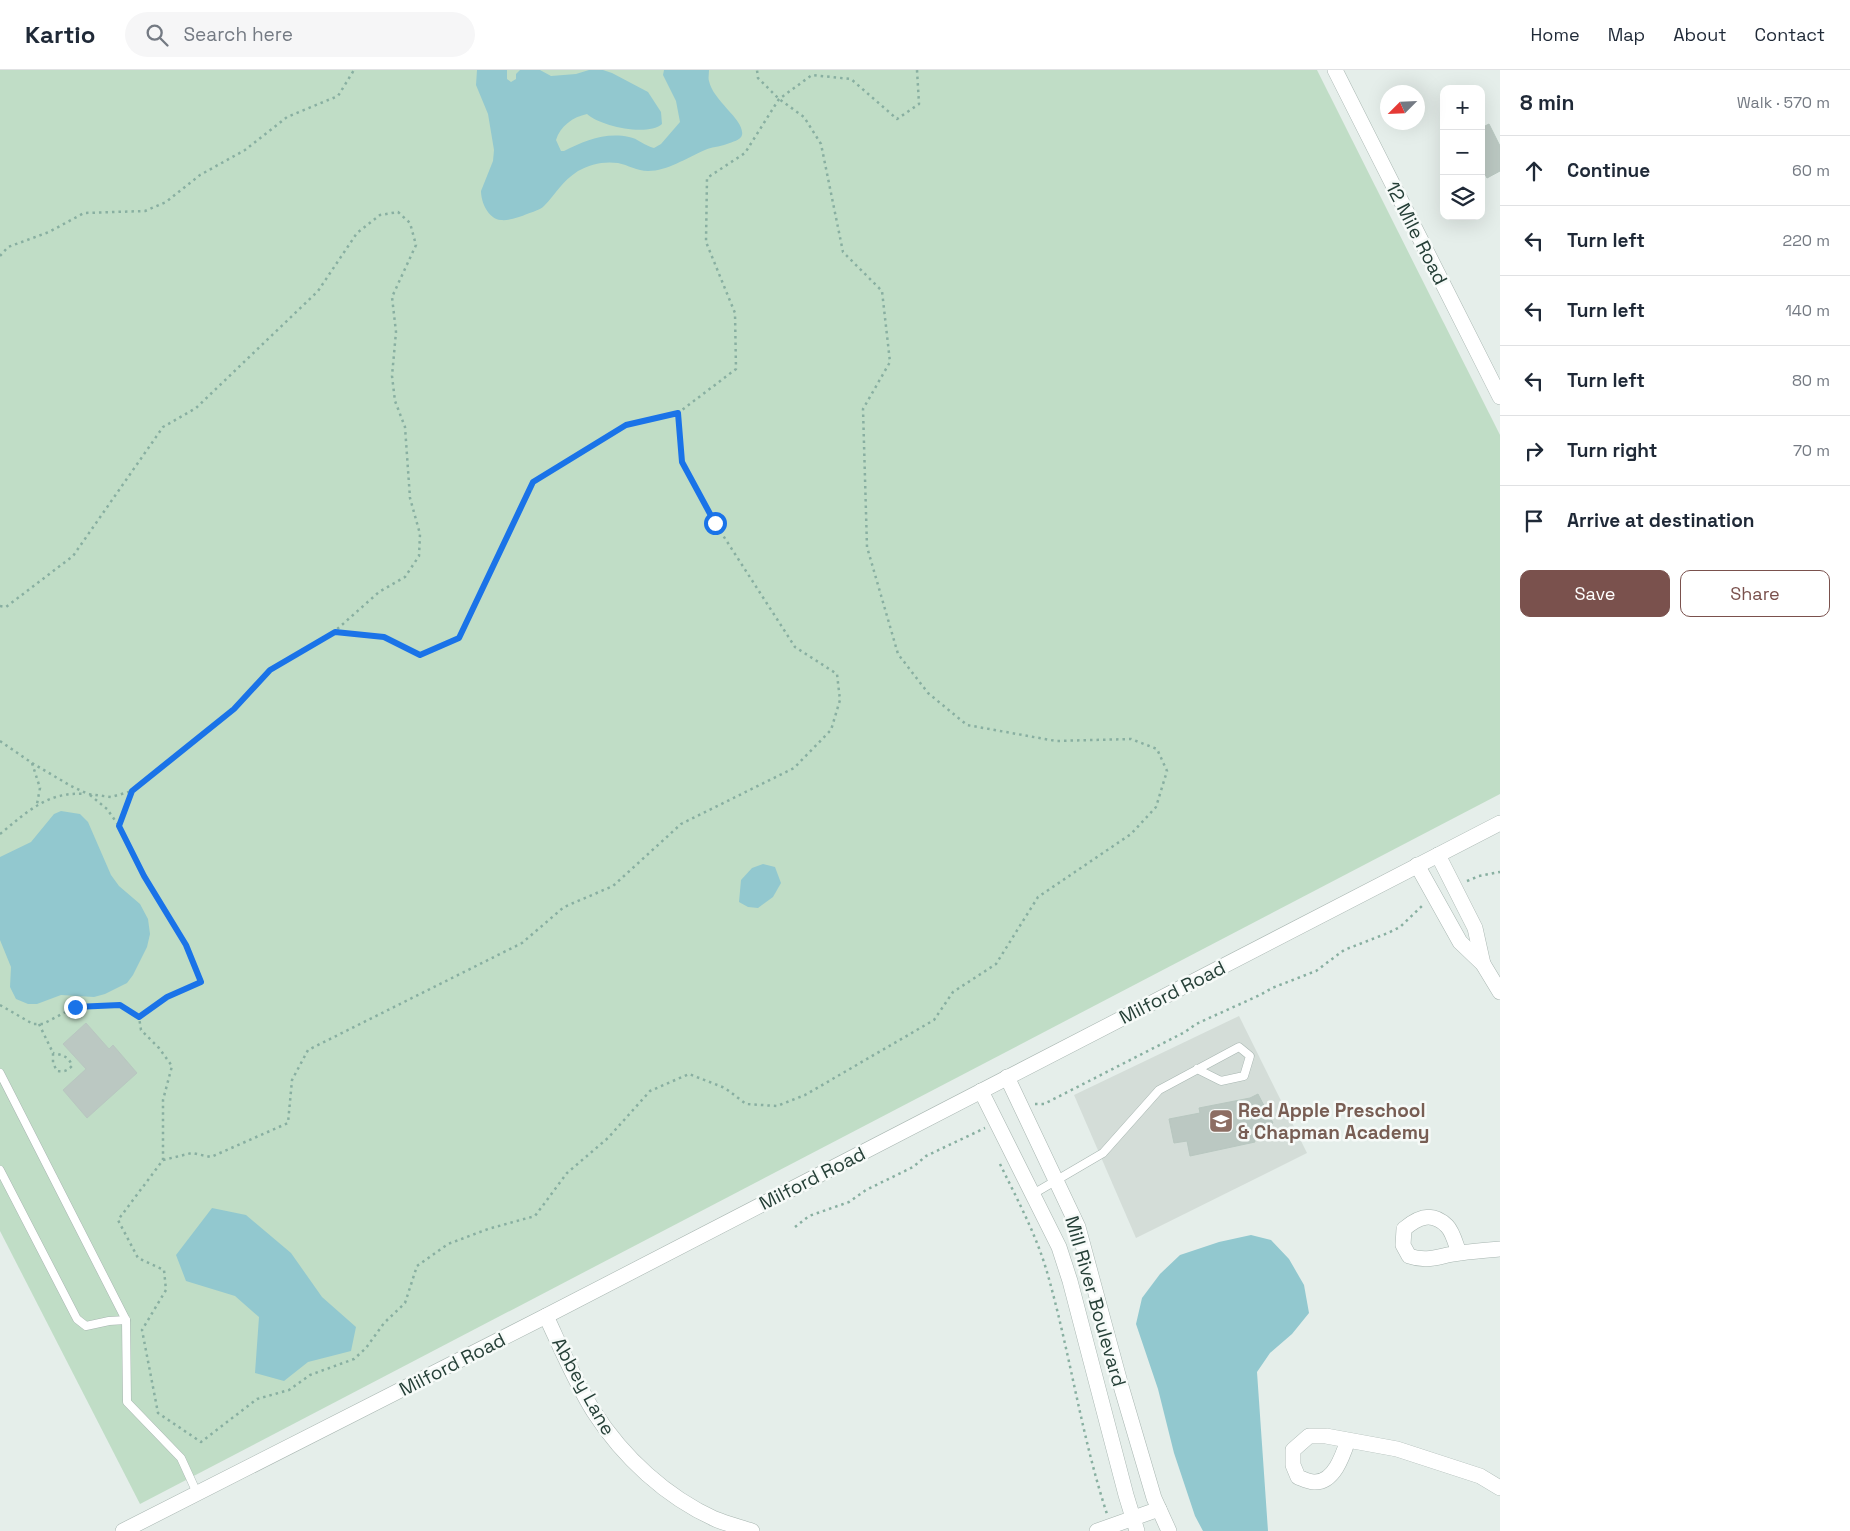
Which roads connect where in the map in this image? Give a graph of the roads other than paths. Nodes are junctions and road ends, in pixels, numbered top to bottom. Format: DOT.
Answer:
graph roads {
  1 [pos="1335,70"];
  2 [pos="1500,397"];
  3 [pos="1500,823"];
  4 [pos="1438,855"];
  5 [pos="1417,866"];
  6 [pos="1483,964"];
  7 [pos="1500,992"];
  8 [pos="1197,1069"];
  9 [pos="0,1073"];
  10 [pos="1007,1077"];
  11 [pos="981,1091"];
  12 [pos="0,1170"];
  13 [pos="1056,1181"];
  14 [pos="1033,1194"];
  15 [pos="1500,1249"];
  16 [pos="1459,1253"];
  17 [pos="546,1316"];
  18 [pos="126,1320"];
  19 [pos="1348,1440"];
  20 [pos="1500,1488"];
  21 [pos="197,1493"];
  22 [pos="1159,1509"];
  23 [pos="1135,1524"];
  24 [pos="123,1531"];
  25 [pos="752,1531"];
  26 [pos="1097,1531"];
  27 [pos="1169,1531"];
  1 -- 2 [label="street, 12 Mile Road"];
  3 -- 4 [label="street, Milford Road"];
  4 -- 5 [label="street, Milford Road"];
  4 -- 6 [label="street"];
  5 -- 6 [label="street"];
  5 -- 10 [label="street, Milford Road"];
  6 -- 7 [label="street"];
  8 -- 8 [label="lane"];
  8 -- 13 [label="lane"];
  9 -- 18 [label="lane"];
  10 -- 11 [label="street, Milford Road"];
  10 -- 13 [label="street, Mill River Boulevard"];
  11 -- 14 [label="street, Mill River Boulevard"];
  11 -- 17 [label="street, Milford Road"];
  12 -- 18 [label="lane"];
  13 -- 14 [label="lane"];
  13 -- 22 [label="street, Mill River Boulevard"];
  14 -- 23 [label="street, Mill River Boulevard"];
  15 -- 16 [label="street"];
  17 -- 21 [label="street, Milford Road"];
  17 -- 25 [label="street, Abbey Lane"];
  18 -- 21 [label="lane"];
  19 -- 20 [label="street"];
  21 -- 24 [label="street, Milford Road"];
  22 -- 23 [label="street"];
  22 -- 27 [label="street, Mill River Boulevard"];
  23 -- 26 [label="street"];
}
